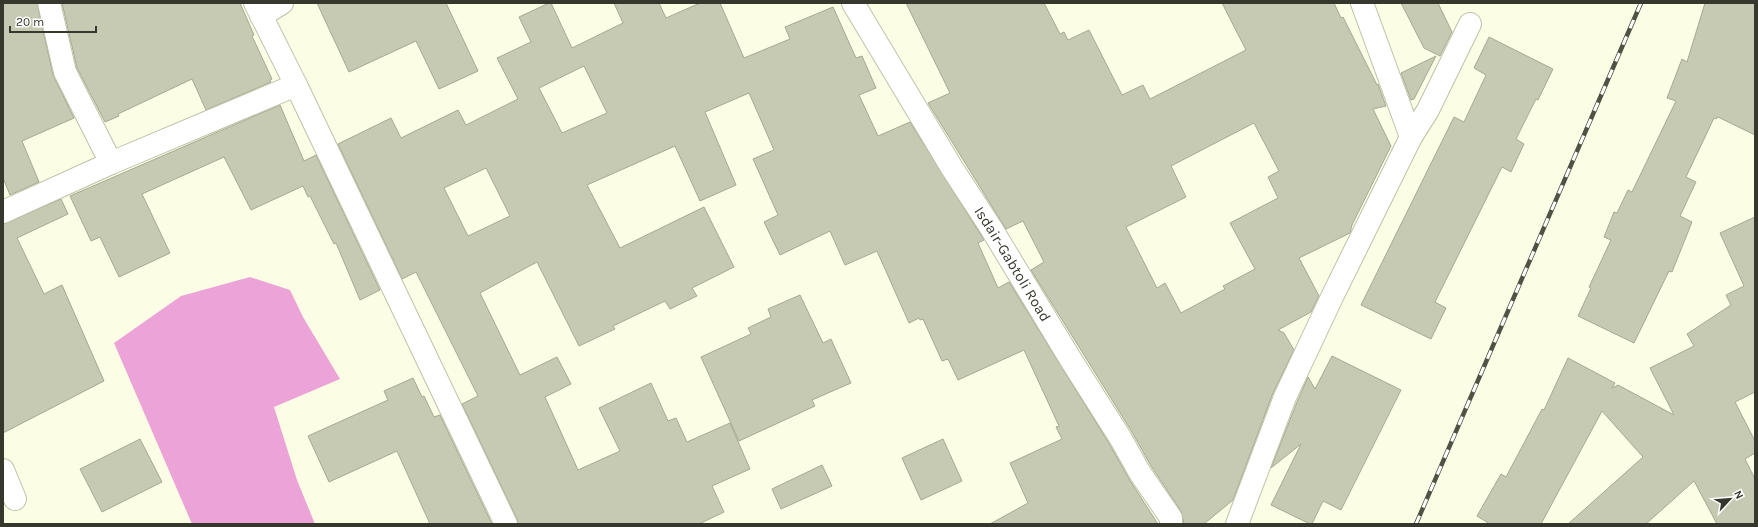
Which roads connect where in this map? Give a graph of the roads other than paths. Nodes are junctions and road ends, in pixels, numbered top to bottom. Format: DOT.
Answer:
graph roads {
  1 [pos="49,3"];
  2 [pos="282,3"];
  3 [pos="853,3"];
  4 [pos="1362,3"];
  5 [pos="258,9"];
  6 [pos="1470,24"];
  7 [pos="296,85"];
  8 [pos="1411,137"];
  9 [pos="111,163"];
  10 [pos="3,212"];
  11 [pos="3,470"];
  12 [pos="15,499"];
  13 [pos="506,524"];
  14 [pos="1172,524"];
  15 [pos="1237,524"];
  1 -- 9 [label="street"];
  2 -- 5 [label="street"];
  3 -- 14 [label="street, Isdair-Gabtoli Road"];
  4 -- 8 [label="street"];
  5 -- 7 [label="street"];
  6 -- 8 [label="street"];
  7 -- 9 [label="street"];
  7 -- 13 [label="street"];
  8 -- 15 [label="street"];
  9 -- 10 [label="street"];
  11 -- 12 [label="street"];
}
